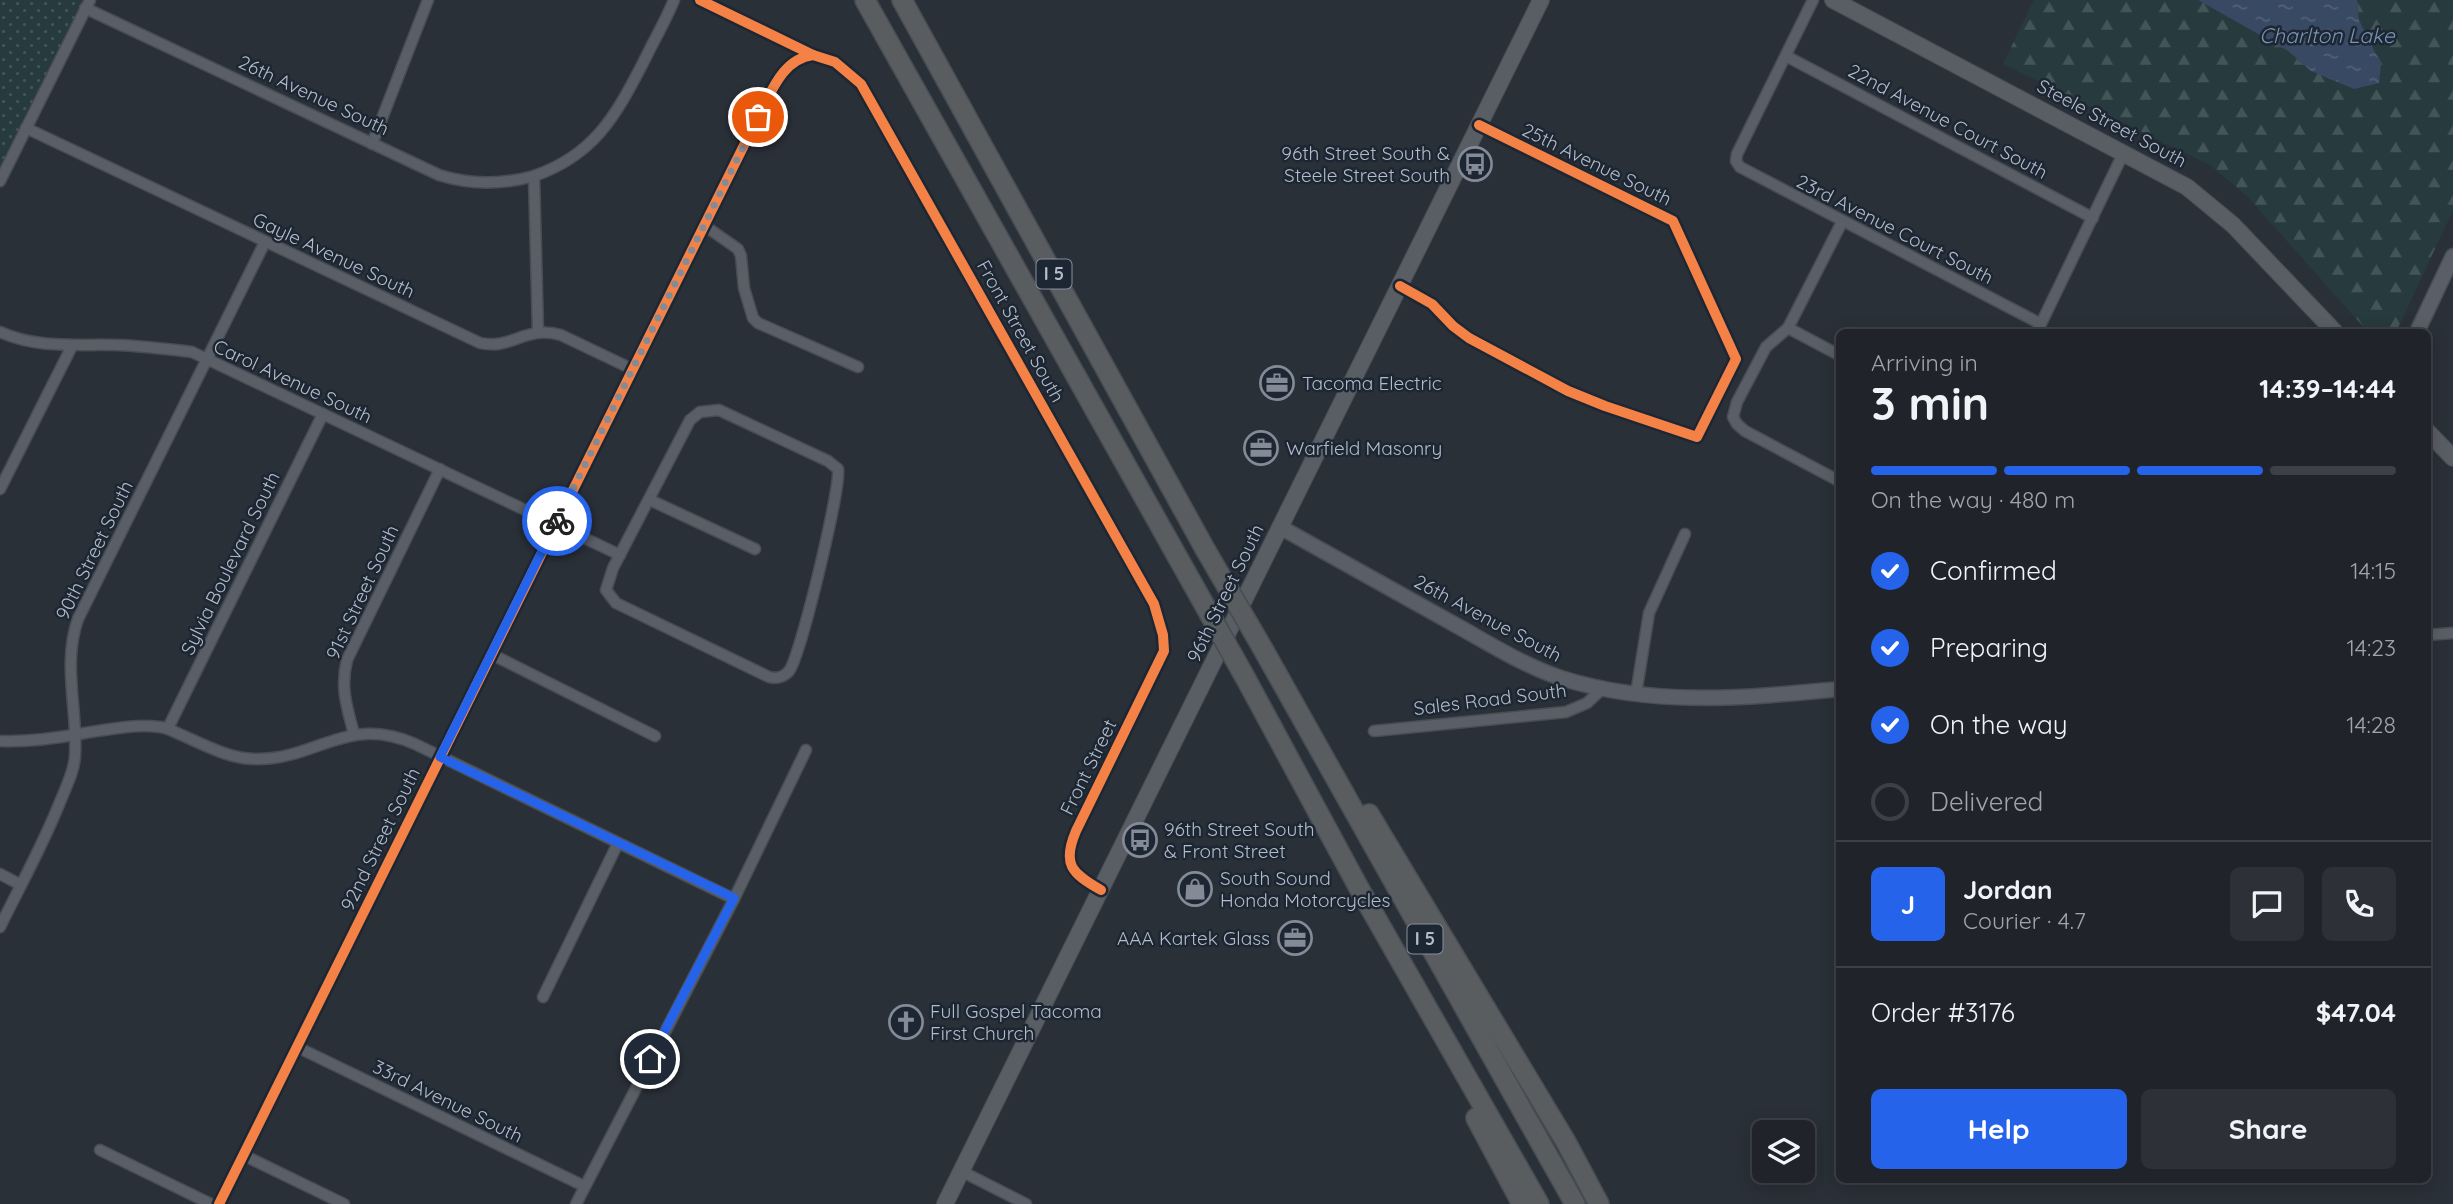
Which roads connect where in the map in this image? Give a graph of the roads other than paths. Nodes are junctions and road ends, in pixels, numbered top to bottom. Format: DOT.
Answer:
graph roads {
  1 [pos="428,0"];
  2 [pos="674,0"];
  3 [pos="700,0"];
  4 [pos="865,0"];
  5 [pos="902,0"];
  6 [pos="1541,0"];
  7 [pos="1813,0"];
  8 [pos="1833,0"];
  9 [pos="88,4"];
  10 [pos="813,55"];
  11 [pos="1786,56"];
  12 [pos="1479,125"];
  13 [pos="26,128"];
  14 [pos="372,144"];
  15 [pos="2124,152"];
  16 [pos="534,176"];
  17 [pos="0,181"];
  18 [pos="2093,218"];
  19 [pos="1842,222"];
  20 [pos="705,226"];
  21 [pos="265,242"];
  22 [pos="2453,256"];
  23 [pos="1401,286"];
  24 [pos="1788,328"];
  25 [pos="2039,328"];
  26 [pos="2332,329"];
  27 [pos="2418,329"];
  28 [pos="0,332"];
  29 [pos="538,332"];
  30 [pos="72,345"];
  31 [pos="1836,353"];
  32 [pos="208,359"];
  33 [pos="858,367"];
  34 [pos="632,369"];
  35 [pos="323,414"];
  36 [pos="2431,435"];
  37 [pos="2453,458"];
  38 [pos="440,469"];
  39 [pos="1836,479"];
  40 [pos="0,489"];
  41 [pos="650,500"];
  42 [pos="555,525"];
  43 [pos="1280,527"];
  44 [pos="1685,534"];
  45 [pos="755,549"];
  46 [pos="620,555"];
  47 [pos="2453,632"];
  48 [pos="2431,635"];
  49 [pos="1164,651"];
  50 [pos="491,654"];
  51 [pos="1276,674"];
  52 [pos="1603,688"];
  53 [pos="1836,689"];
  54 [pos="1636,694"];
  55 [pos="168,728"];
  56 [pos="1374,731"];
  57 [pos="354,734"];
  58 [pos="75,735"];
  59 [pos="655,736"];
  60 [pos="0,741"];
  61 [pos="806,750"];
  62 [pos="440,757"];
  63 [pos="618,843"];
  64 [pos="0,874"];
  65 [pos="21,885"];
  66 [pos="1101,890"];
  67 [pos="1360,890"];
  68 [pos="734,898"];
  69 [pos="0,927"];
  70 [pos="544,997"];
  71 [pos="297,1047"];
  72 [pos="100,1150"];
  73 [pos="243,1155"];
  74 [pos="961,1171"];
  75 [pos="584,1186"];
  76 [pos="211,1204"];
  77 [pos="219,1204"];
  78 [pos="344,1204"];
  79 [pos="576,1204"];
  80 [pos="945,1204"];
  81 [pos="1026,1204"];
  82 [pos="1522,1204"];
  83 [pos="1539,1204"];
  84 [pos="1575,1204"];
  85 [pos="1599,1204"];
  1 -- 14 [label="street"];
  2 -- 16 [label="street"];
  3 -- 10 [label="street"];
  4 -- 67 [label="highway, I 5, bridge"];
  5 -- 51 [label="highway, I 5, bridge"];
  6 -- 12 [label="main road, 96th Street South"];
  7 -- 11 [label="street"];
  8 -- 15 [label="main road, Steele Street South"];
  9 -- 13 [label="street"];
  9 -- 14 [label="street, 26th Avenue South"];
  10 -- 20 [label="street, 92nd Street South"];
  10 -- 49 [label="street, Front Street South"];
  11 -- 18 [label="street, 22nd Avenue Court South"];
  11 -- 19 [label="street, 23rd Avenue Court South"];
  12 -- 23 [label="main road, 96th Street South"];
  12 -- 23 [label="street, 25th Avenue South"];
  13 -- 17 [label="street"];
  13 -- 21 [label="street, Gayle Avenue South"];
  14 -- 16 [label="street, 26th Avenue South"];
  15 -- 18 [label="street"];
  15 -- 26 [label="main road, Steele Street South"];
  16 -- 29 [label="street"];
  18 -- 25 [label="street"];
  19 -- 24 [label="street"];
  19 -- 25 [label="street, 23rd Avenue Court South"];
  20 -- 33 [label="street"];
  20 -- 34 [label="street, 92nd Street South"];
  21 -- 29 [label="street, Gayle Avenue South"];
  21 -- 32 [label="street, 90th Street South"];
  22 -- 27 [label="street"];
  23 -- 43 [label="main road, 96th Street South"];
  24 -- 31 [label="street"];
  24 -- 39 [label="street"];
  28 -- 30 [label="street, Carol Avenue South"];
  29 -- 34 [label="street"];
  30 -- 32 [label="street, Carol Avenue South"];
  30 -- 40 [label="street"];
  32 -- 35 [label="street, Carol Avenue South"];
  32 -- 58 [label="street, 90th Street South"];
  34 -- 42 [label="street, 92nd Street South"];
  35 -- 38 [label="street, Carol Avenue South"];
  35 -- 55 [label="street, Sylvia Boulevard South"];
  36 -- 37 [label="main road"];
  38 -- 42 [label="street, Carol Avenue South"];
  38 -- 57 [label="street, 91st Street South"];
  41 -- 45 [label="street"];
  41 -- 46 [label="street"];
  41 -- 46 [label="street"];
  42 -- 46 [label="street, Carol Avenue South"];
  42 -- 50 [label="street, 92nd Street South"];
  43 -- 52 [label="street, 26th Avenue South"];
  43 -- 66 [label="main road, 96th Street South"];
  44 -- 54 [label="street"];
  47 -- 48 [label="street"];
  49 -- 66 [label="street, Front Street"];
  50 -- 59 [label="street"];
  50 -- 62 [label="street, 92nd Street South"];
  51 -- 84 [label="highway, I 5"];
  51 -- 85 [label="highway"];
  52 -- 54 [label="street, 26th Avenue South"];
  52 -- 56 [label="street, Sales Road South"];
  53 -- 54 [label="street, 26th Avenue South"];
  55 -- 57 [label="street"];
  55 -- 58 [label="street"];
  57 -- 62 [label="street"];
  58 -- 60 [label="street"];
  58 -- 65 [label="street, 90th Street South"];
  61 -- 68 [label="street"];
  62 -- 63 [label="street"];
  62 -- 71 [label="street, 92nd Street South"];
  63 -- 68 [label="street"];
  63 -- 70 [label="street"];
  64 -- 65 [label="street"];
  65 -- 69 [label="street, 90th Street South"];
  66 -- 74 [label="main road, 96th Street South"];
  67 -- 82 [label="highway"];
  67 -- 83 [label="highway, I 5"];
  68 -- 75 [label="street"];
  71 -- 73 [label="street, 92nd Street South"];
  71 -- 75 [label="street, 33rd Avenue South"];
  72 -- 76 [label="street"];
  73 -- 77 [label="street, 92nd Street South"];
  73 -- 78 [label="street"];
  74 -- 80 [label="main road, 96th Street South"];
  74 -- 81 [label="street"];
  75 -- 79 [label="street"];
}
